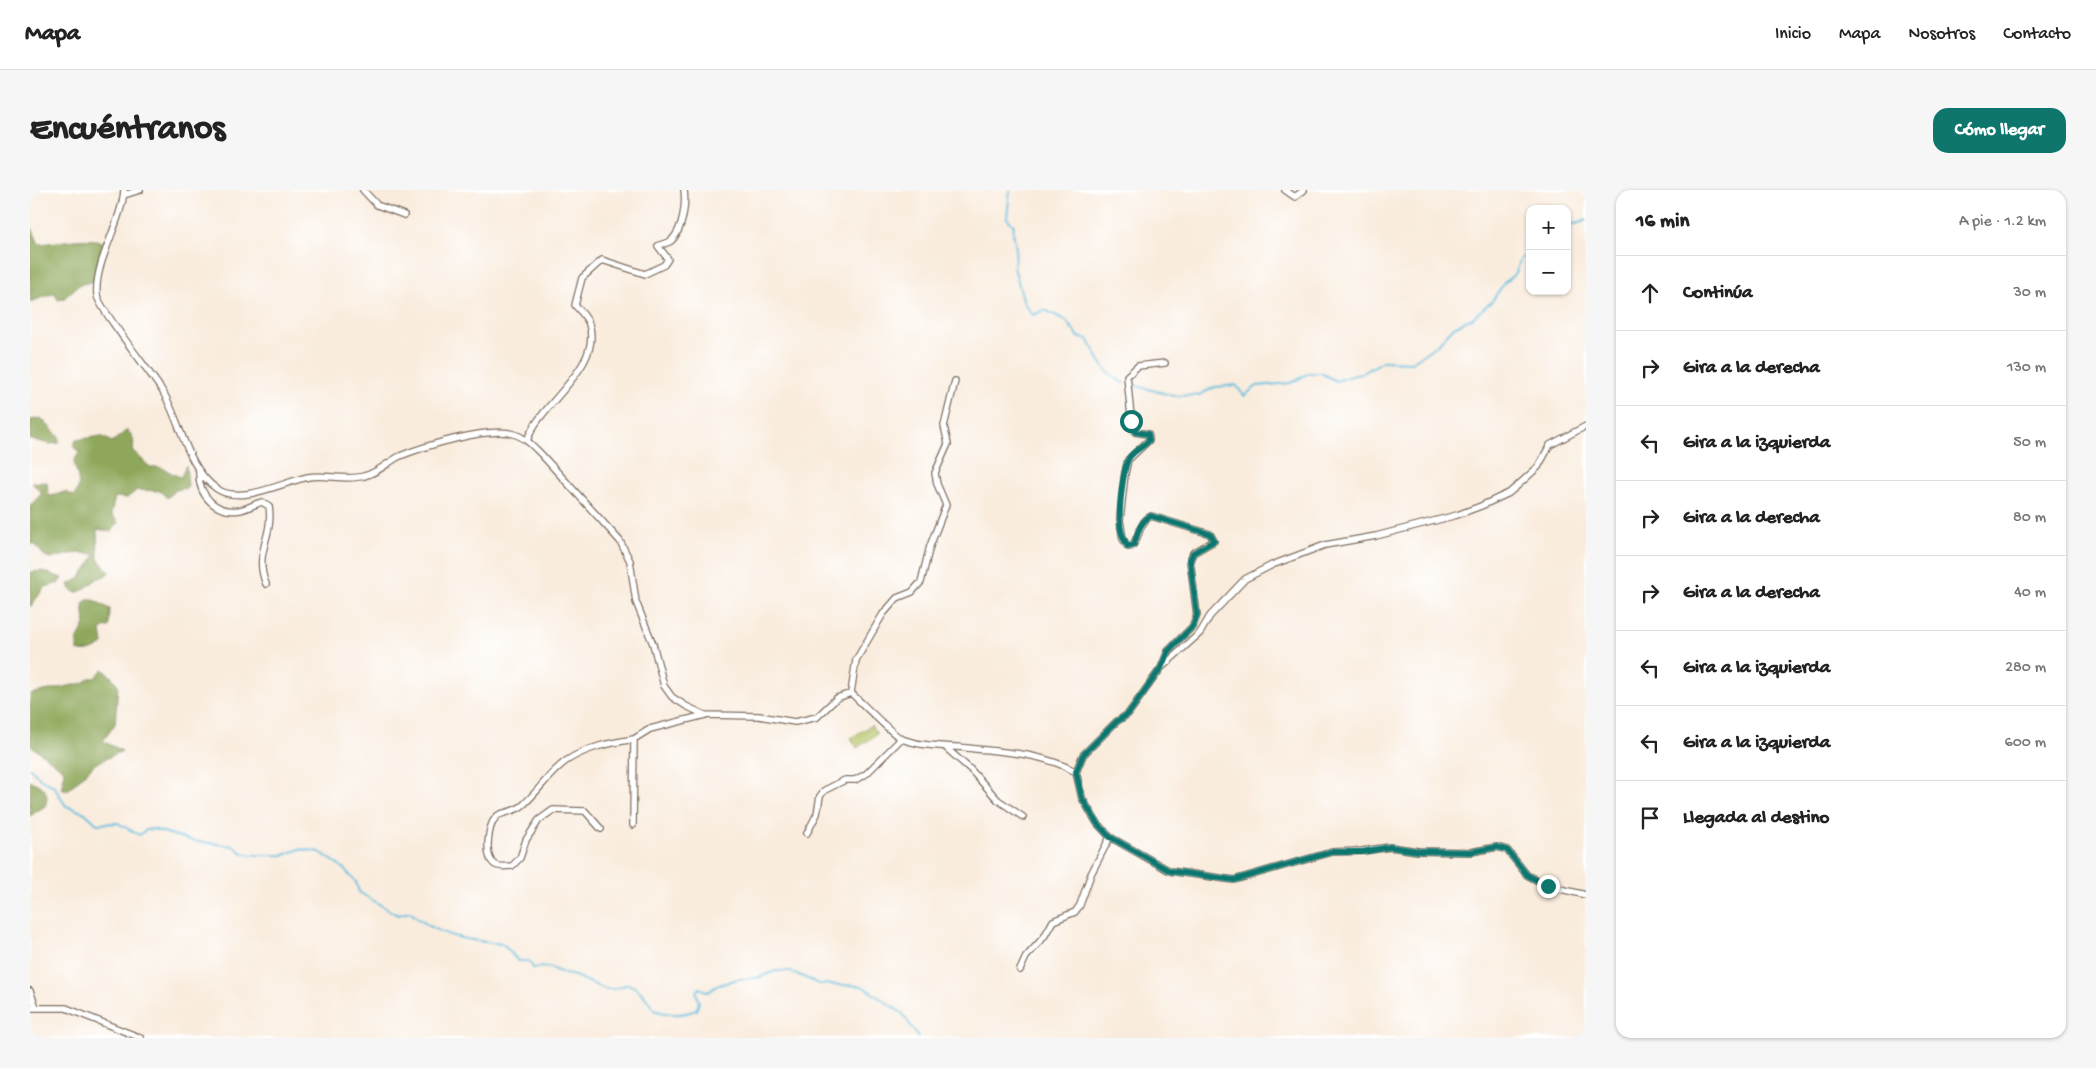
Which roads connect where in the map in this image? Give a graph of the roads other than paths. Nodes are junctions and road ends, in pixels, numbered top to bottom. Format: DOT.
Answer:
graph roads {
  1 [pos="140,190"];
  2 [pos="363,190"];
  3 [pos="684,190"];
  4 [pos="1285,190"];
  5 [pos="1304,190"];
  6 [pos="124,192"];
  7 [pos="404,216"];
  8 [pos="1165,363"];
  9 [pos="955,381"];
  10 [pos="1586,426"];
  11 [pos="527,441"];
  12 [pos="199,474"];
  13 [pos="266,584"];
  14 [pos="1161,668"];
  15 [pos="851,692"];
  16 [pos="706,715"];
  17 [pos="634,739"];
  18 [pos="901,739"];
  19 [pos="945,748"];
  20 [pos="1076,772"];
  21 [pos="1023,817"];
  22 [pos="632,825"];
  23 [pos="601,829"];
  24 [pos="807,833"];
  25 [pos="1110,837"];
  26 [pos="1586,895"];
  27 [pos="1020,970"];
  28 [pos="30,991"];
  29 [pos="33,1008"];
  30 [pos="141,1038"];
  1 -- 6 [label="street"];
  2 -- 7 [label="street"];
  3 -- 11 [label="street"];
  4 -- 5 [label="street"];
  6 -- 12 [label="street"];
  8 -- 14 [label="street"];
  9 -- 15 [label="street"];
  10 -- 14 [label="street"];
  11 -- 12 [label="street"];
  11 -- 16 [label="street"];
  12 -- 13 [label="street"];
  14 -- 20 [label="street"];
  15 -- 16 [label="street"];
  15 -- 18 [label="street"];
  16 -- 17 [label="street"];
  17 -- 22 [label="street"];
  17 -- 23 [label="street"];
  18 -- 19 [label="street"];
  18 -- 24 [label="street"];
  19 -- 20 [label="street"];
  19 -- 21 [label="street"];
  20 -- 25 [label="street"];
  25 -- 26 [label="street"];
  25 -- 27 [label="street"];
  28 -- 29 [label="street"];
  29 -- 30 [label="street"];
}
